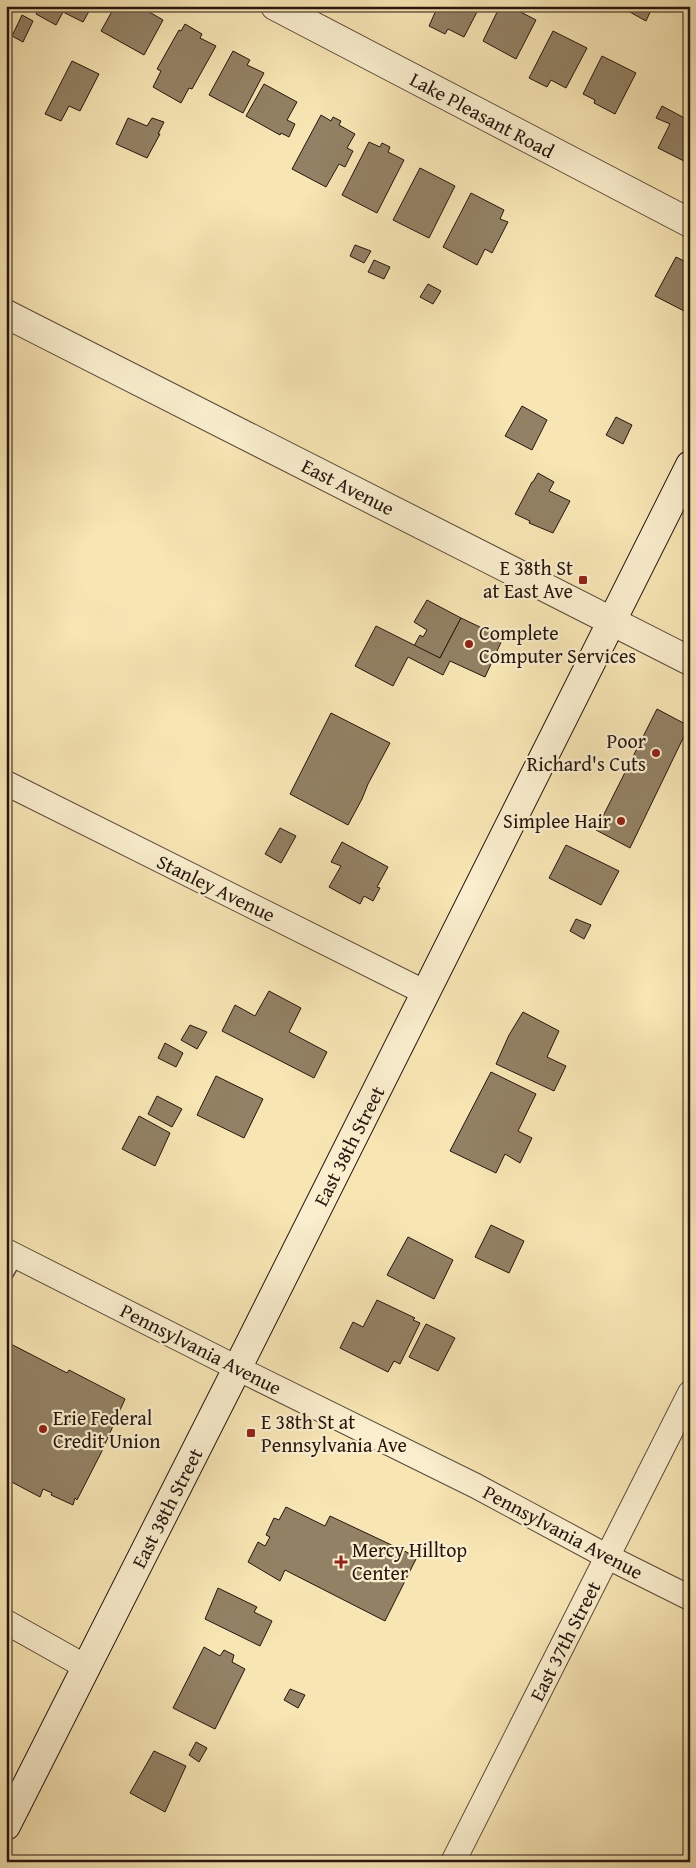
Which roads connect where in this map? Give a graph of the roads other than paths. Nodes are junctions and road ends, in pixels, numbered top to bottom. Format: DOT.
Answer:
graph roads {
  1 [pos="274,6"];
  2 [pos="690,223"];
  3 [pos="6,314"];
  4 [pos="690,465"];
  5 [pos="611,621"];
  6 [pos="690,661"];
  7 [pos="6,783"];
  8 [pos="426,993"];
  9 [pos="10,1260"];
  10 [pos="237,1368"];
  11 [pos="690,1393"];
  12 [pos="608,1557"];
  13 [pos="690,1598"];
  14 [pos="6,1622"];
  15 [pos="86,1668"];
  16 [pos="6,1826"];
  17 [pos="453,1862"];
  1 -- 2 [label="main road, Lake Pleasant Road"];
  3 -- 5 [label="main road, East Avenue"];
  4 -- 5 [label="main road, East 38th Street"];
  5 -- 6 [label="main road, East Avenue"];
  5 -- 8 [label="main road, East 38th Street"];
  7 -- 8 [label="street, Stanley Avenue"];
  8 -- 10 [label="main road, East 38th Street"];
  9 -- 10 [label="street, Pennsylvania Avenue"];
  10 -- 12 [label="street, Pennsylvania Avenue"];
  10 -- 15 [label="main road, East 38th Street"];
  11 -- 12 [label="street, East 37th Street"];
  12 -- 13 [label="street, Pennsylvania Avenue"];
  12 -- 17 [label="street, East 37th Street"];
  14 -- 15 [label="street"];
  15 -- 16 [label="main road, East 38th Street"];
}
